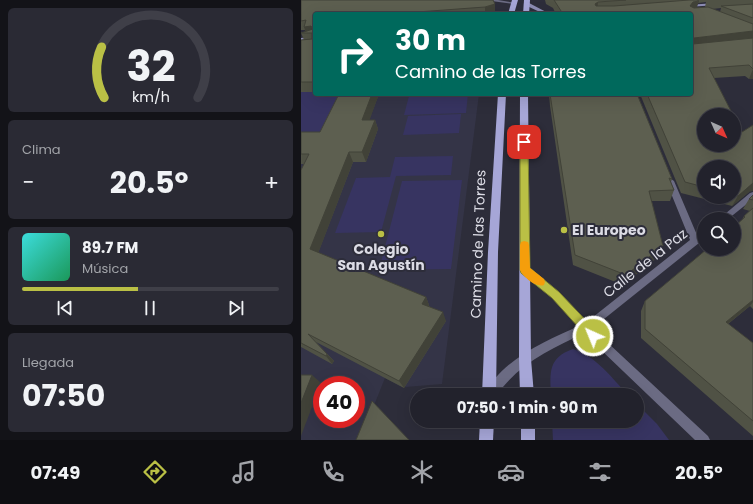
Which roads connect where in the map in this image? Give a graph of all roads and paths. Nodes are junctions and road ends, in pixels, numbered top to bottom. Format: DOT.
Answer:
graph roads {
  1 [pos="486,0"];
  2 [pos="687,0"];
  3 [pos="514,1"];
  4 [pos="527,2"];
  5 [pos="719,4"];
  6 [pos="696,6"];
  7 [pos="683,7"];
  8 [pos="700,9"];
  9 [pos="511,12"];
  10 [pos="526,12"];
  11 [pos="544,12"];
  12 [pos="313,37"];
  13 [pos="301,39"];
  14 [pos="502,96"];
  15 [pos="524,96"];
  16 [pos="668,175"];
  17 [pos="753,195"];
  18 [pos="732,212"];
  19 [pos="695,242"];
  20 [pos="525,270"];
  21 [pos="586,328"];
  22 [pos="525,359"];
  23 [pos="489,388"];
  24 [pos="495,388"];
  25 [pos="527,388"];
  26 [pos="682,419"];
  27 [pos="487,428"];
  28 [pos="527,428"];
  29 [pos="486,440"];
  30 [pos="528,440"];
  31 [pos="694,440"];
  32 [pos="704,440"];
  1 -- 3 [label="street"];
  2 -- 6 [label="street"];
  3 -- 9 [label="main road"];
  4 -- 10 [label="main road"];
  4 -- 11 [label="main road"];
  5 -- 6 [label="main road"];
  6 -- 7 [label="main road"];
  6 -- 8 [label="street"];
  12 -- 13 [label="main road"];
  14 -- 23 [label="main road, Camino de las Torres"];
  15 -- 20 [label="main road"];
  16 -- 19 [label="street"];
  17 -- 18 [label="street"];
  19 -- 21 [label="street, Calle de la Paz"];
  20 -- 21 [label="street"];
  20 -- 22 [label="main road"];
  21 -- 22 [label="street, Camino de las Torres"];
  21 -- 26 [label="street"];
  22 -- 24 [label="street, Camino de las Torres"];
  22 -- 25 [label="main road"];
  26 -- 31 [label="street"];
  26 -- 32 [label="street"];
  27 -- 29 [label="main road"];
  28 -- 30 [label="main road"];
}
